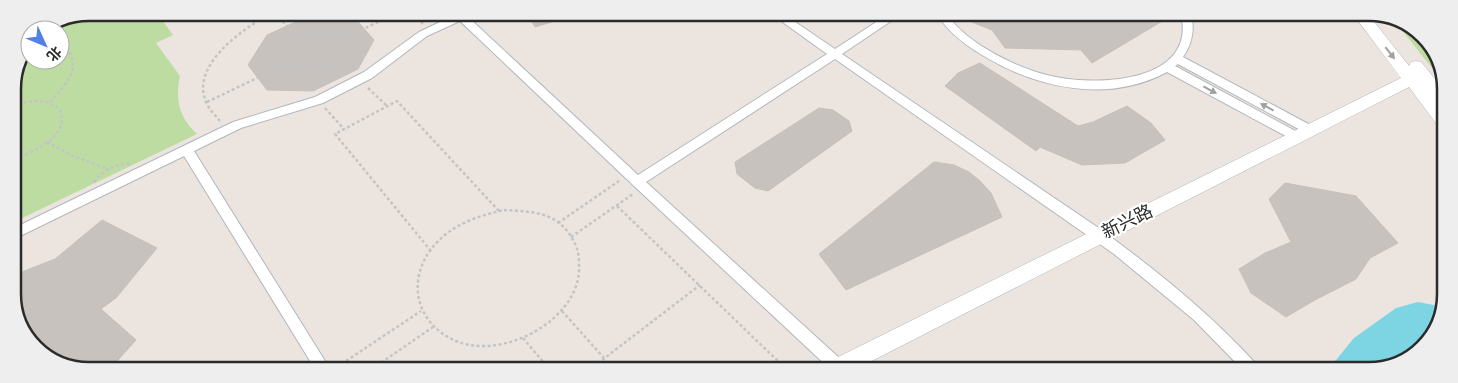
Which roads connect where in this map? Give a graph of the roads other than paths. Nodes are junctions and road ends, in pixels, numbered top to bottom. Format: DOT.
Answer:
graph roads {
  1 [pos="450,21"];
  2 [pos="471,21"];
  3 [pos="786,21"];
  4 [pos="887,21"];
  5 [pos="946,21"];
  6 [pos="1187,21"];
  7 [pos="1366,21"];
  8 [pos="1380,23"];
  9 [pos="835,55"];
  10 [pos="1176,58"];
  11 [pos="1167,67"];
  12 [pos="1416,77"];
  13 [pos="1437,95"];
  14 [pos="1437,111"];
  15 [pos="1303,133"];
  16 [pos="187,150"];
  17 [pos="636,181"];
  18 [pos="21,231"];
  19 [pos="1098,235"];
  20 [pos="319,362"];
  21 [pos="830,362"];
  22 [pos="852,362"];
  23 [pos="1244,362"];
  1 -- 16 [label="street"];
  2 -- 17 [label="street"];
  3 -- 9 [label="street"];
  4 -- 9 [label="street"];
  5 -- 11 [label="street"];
  6 -- 10 [label="street"];
  7 -- 12 [label="street, one-way"];
  8 -- 12 [label="street"];
  9 -- 17 [label="street"];
  9 -- 19 [label="street"];
  10 -- 11 [label="street"];
  15 -- 10 [label="street, one-way"];
  11 -- 15 [label="street, one-way"];
  12 -- 13 [label="street"];
  12 -- 14 [label="street"];
  12 -- 15 [label="street, 新兴路"];
  15 -- 19 [label="street, 新兴路"];
  16 -- 18 [label="street"];
  16 -- 20 [label="street"];
  17 -- 21 [label="street"];
  19 -- 22 [label="street, 新兴路"];
  19 -- 23 [label="street"];
}
